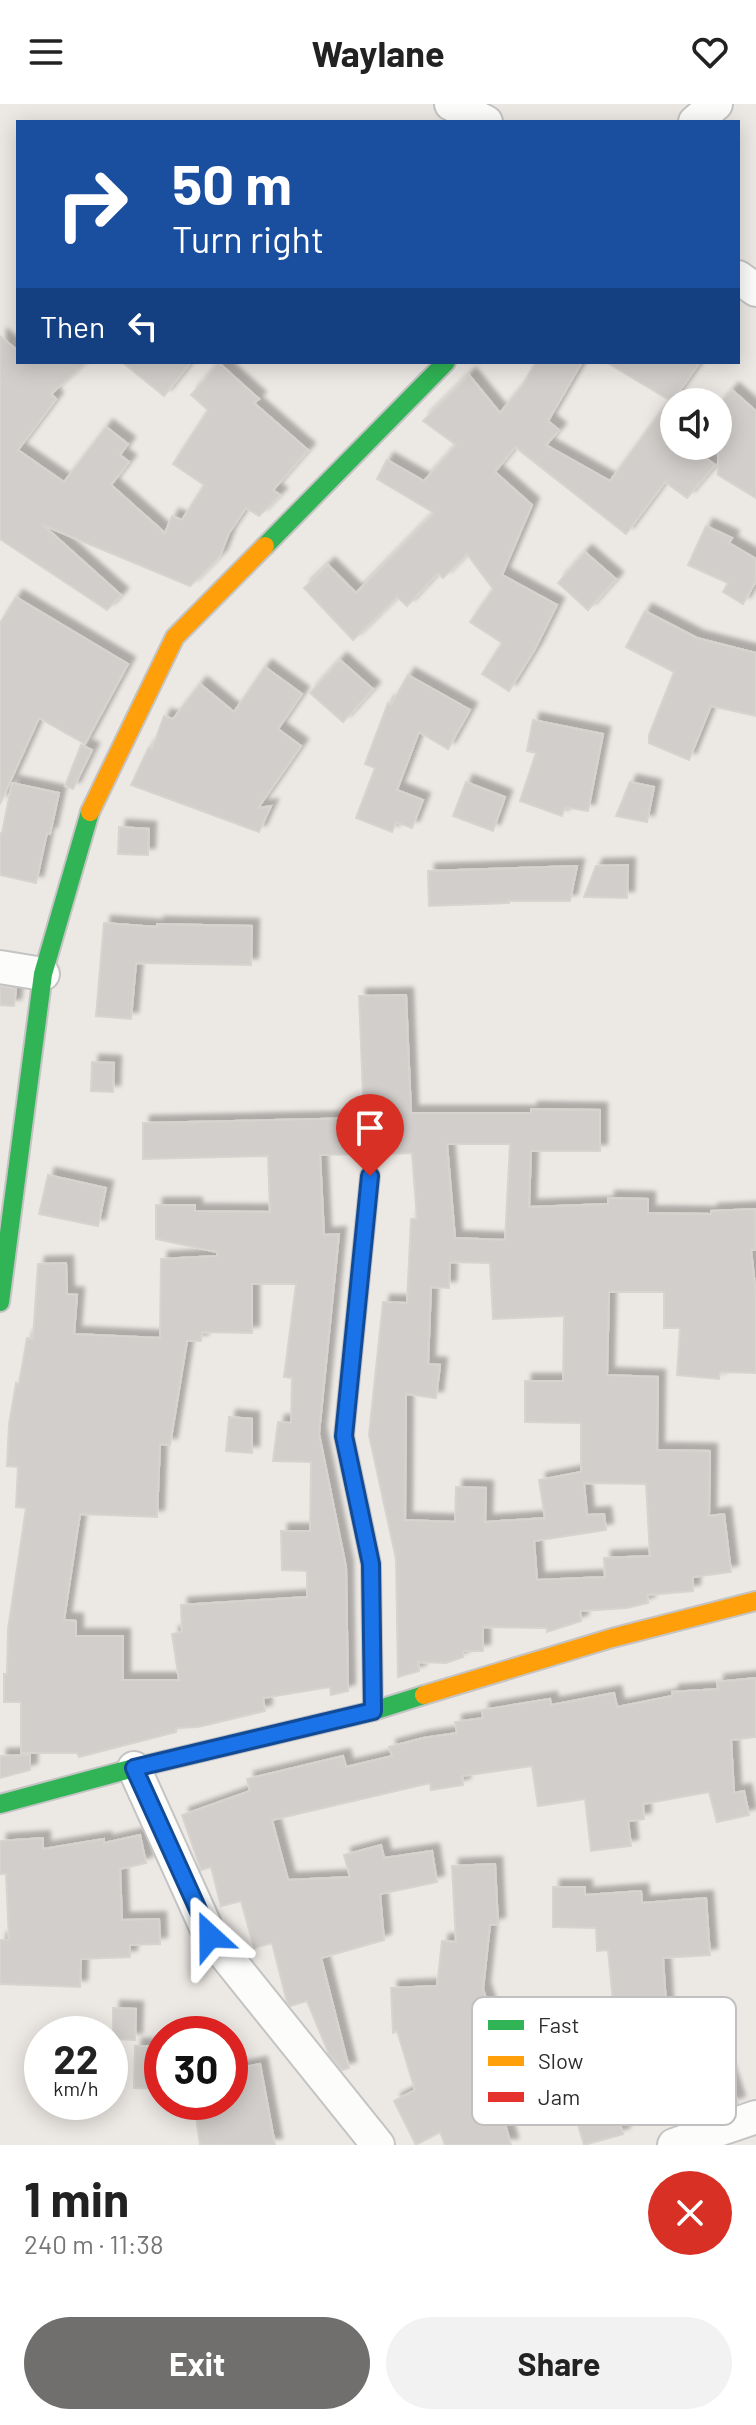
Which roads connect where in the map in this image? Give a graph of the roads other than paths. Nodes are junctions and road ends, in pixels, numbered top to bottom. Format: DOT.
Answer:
graph roads {
  1 [pos="451,104"];
  2 [pos="716,104"];
  3 [pos="482,120"];
  4 [pos="697,120"];
  5 [pos="444,364"];
  6 [pos="0,967"];
  7 [pos="43,974"];
  8 [pos="370,1176"];
  9 [pos="0,1302"];
  10 [pos="756,1601"];
  11 [pos="373,1711"];
  12 [pos="134,1768"];
  13 [pos="0,1804"];
  14 [pos="756,2117"];
  15 [pos="736,2124"];
  16 [pos="733,2125"];
  17 [pos="378,2145"];
  18 [pos="674,2145"];
  1 -- 3 [label="street"];
  2 -- 4 [label="street"];
  5 -- 7 [label="street"];
  6 -- 7 [label="street"];
  7 -- 9 [label="street"];
  8 -- 11 [label="street"];
  10 -- 11 [label="street"];
  11 -- 12 [label="street"];
  12 -- 13 [label="street"];
  12 -- 17 [label="street"];
  14 -- 15 [label="street"];
  16 -- 18 [label="street"];
}
